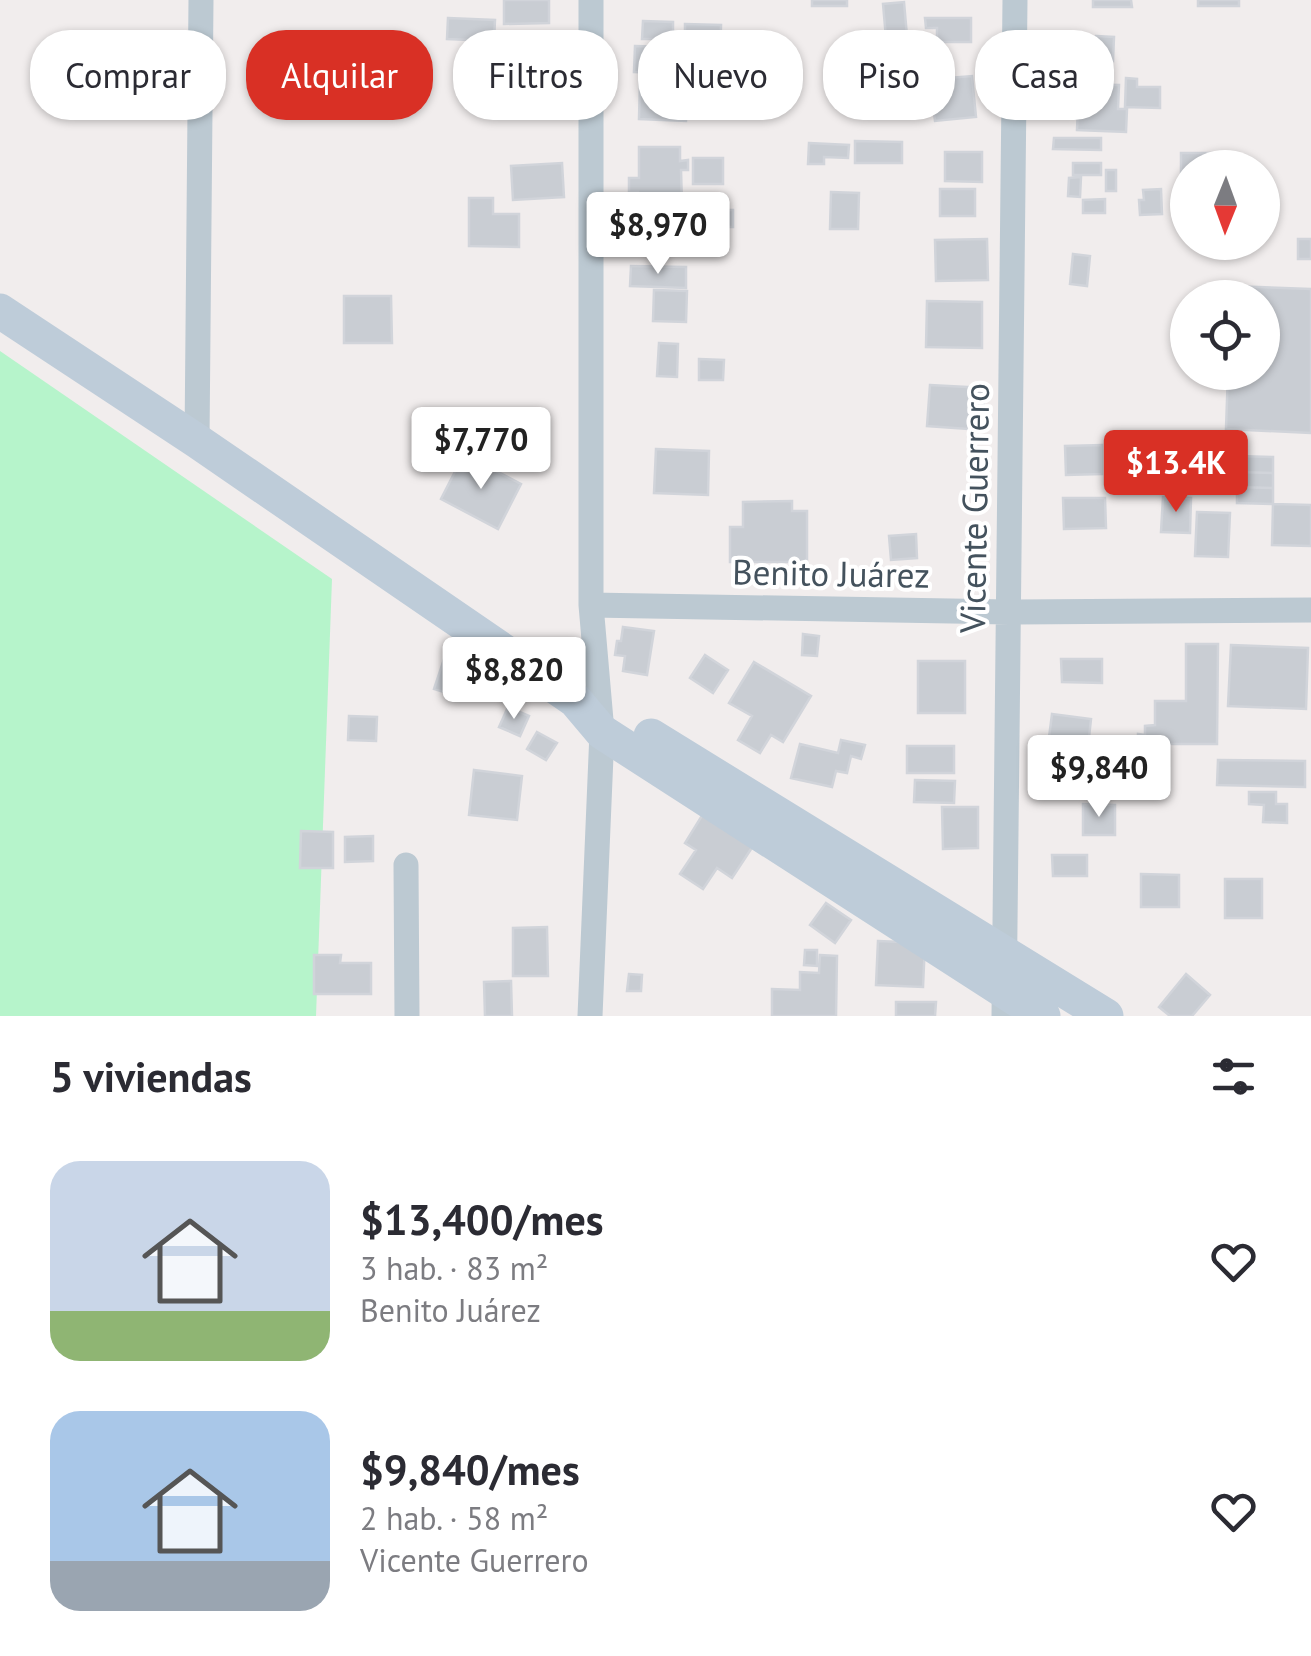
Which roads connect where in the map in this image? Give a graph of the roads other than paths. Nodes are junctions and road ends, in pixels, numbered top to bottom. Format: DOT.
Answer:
graph roads {
  1 [pos="202,0"];
  2 [pos="591,0"];
  3 [pos="1015,0"];
  4 [pos="0,310"];
  5 [pos="197,440"];
  6 [pos="590,604"];
  7 [pos="1311,610"];
  8 [pos="1008,612"];
  9 [pos="592,712"];
  10 [pos="406,865"];
  11 [pos="1004,954"];
  12 [pos="1004,1003"];
  13 [pos="408,1016"];
  14 [pos="590,1016"];
  15 [pos="1043,1016"];
  16 [pos="1106,1016"];
  1 -- 5 [label="street"];
  2 -- 6 [label="street"];
  3 -- 8 [label="street, Vicente Guerrero"];
  4 -- 5 [label="main road"];
  5 -- 9 [label="main road"];
  6 -- 8 [label="street, Benito Juárez"];
  6 -- 9 [label="street"];
  7 -- 8 [label="street, Benito Juárez"];
  8 -- 11 [label="street, Vicente Guerrero"];
  9 -- 11 [label="main road"];
  9 -- 12 [label="main road"];
  9 -- 14 [label="street"];
  10 -- 13 [label="street"];
  11 -- 12 [label="street, Vicente Guerrero"];
  11 -- 16 [label="main road"];
  12 -- 15 [label="main road"];
}
